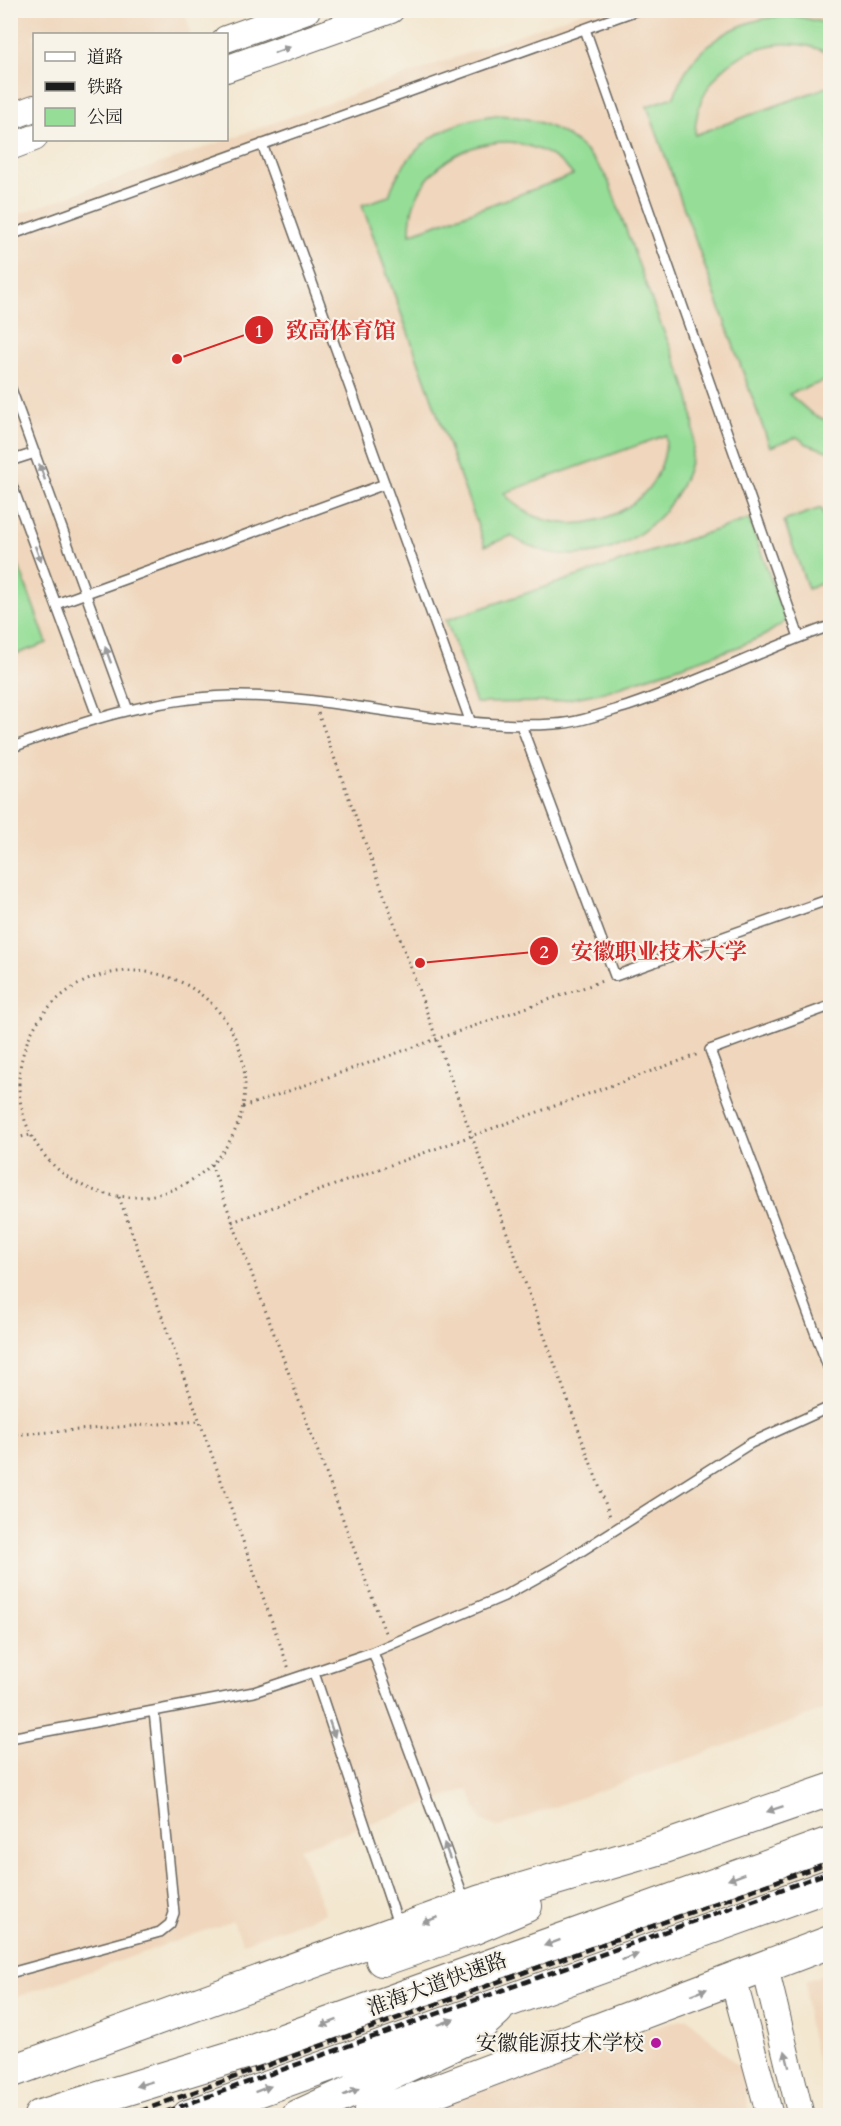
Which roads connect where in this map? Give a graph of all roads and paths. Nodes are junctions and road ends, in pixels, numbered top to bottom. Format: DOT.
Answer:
graph roads {
  1 [pos="307,10"];
  2 [pos="391,10"];
  3 [pos="637,10"];
  4 [pos="586,32"];
  5 [pos="228,38"];
  6 [pos="228,68"];
  7 [pos="33,108"];
  8 [pos="10,117"];
  9 [pos="33,138"];
  10 [pos="262,144"];
  11 [pos="10,147"];
  12 [pos="10,234"];
  13 [pos="10,386"];
  14 [pos="35,453"];
  15 [pos="10,461"];
  16 [pos="10,480"];
  17 [pos="385,484"];
  18 [pos="86,593"];
  19 [pos="56,604"];
  20 [pos="831,626"];
  21 [pos="799,637"];
  22 [pos="314,703"];
  23 [pos="128,710"];
  24 [pos="98,718"];
  25 [pos="471,723"];
  26 [pos="521,725"];
  27 [pos="10,748"];
  28 [pos="831,899"];
  29 [pos="615,976"];
  30 [pos="831,1005"];
  31 [pos="436,1039"];
  32 [pos="710,1050"];
  33 [pos="243,1107"];
  34 [pos="31,1135"];
  35 [pos="472,1135"];
  36 [pos="10,1138"];
  37 [pos="211,1164"];
  38 [pos="119,1197"];
  39 [pos="232,1222"];
  40 [pos="831,1372"];
  41 [pos="831,1407"];
  42 [pos="200,1421"];
  43 [pos="10,1435"];
  44 [pos="615,1529"];
  45 [pos="389,1645"];
  46 [pos="373,1652"];
  47 [pos="314,1673"];
  48 [pos="293,1680"];
  49 [pos="154,1711"];
  50 [pos="10,1738"];
  51 [pos="831,1790"];
  52 [pos="831,1843"];
  53 [pos="665,1847"];
  54 [pos="831,1885"];
  55 [pos="467,1906"];
  56 [pos="400,1930"];
  57 [pos="831,1942"];
  58 [pos="765,1967"];
  59 [pos="10,1973"];
  60 [pos="733,1979"];
  61 [pos="507,2001"];
  62 [pos="10,2072"];
  63 [pos="10,2078"];
  64 [pos="40,2115"];
  65 [pos="188,2115"];
  66 [pos="298,2115"];
  67 [pos="369,2115"];
  68 [pos="770,2115"];
  69 [pos="801,2115"];
  1 -- 5 [label="main road"];
  6 -- 2 [label="main road, one-way"];
  3 -- 10 [label="lane"];
  4 -- 21 [label="lane"];
  7 -- 8 [label="main road"];
  9 -- 11 [label="main road"];
  10 -- 12 [label="lane"];
  10 -- 17 [label="lane"];
  13 -- 14 [label="lane"];
  14 -- 15 [label="lane"];
  18 -- 14 [label="lane, one-way"];
  16 -- 19 [label="lane, one-way"];
  17 -- 18 [label="lane"];
  17 -- 25 [label="lane"];
  18 -- 19 [label="lane"];
  23 -- 18 [label="lane, one-way"];
  19 -- 24 [label="lane"];
  20 -- 21 [label="lane"];
  21 -- 26 [label="lane"];
  22 -- 23 [label="lane"];
  22 -- 25 [label="lane"];
  22 -- 31 [label="path"];
  23 -- 24 [label="lane"];
  24 -- 27 [label="lane"];
  25 -- 26 [label="lane"];
  26 -- 29 [label="lane"];
  28 -- 29 [label="lane"];
  29 -- 31 [label="path"];
  30 -- 32 [label="lane"];
  31 -- 33 [label="path"];
  31 -- 35 [label="path"];
  32 -- 35 [label="path"];
  32 -- 40 [label="lane"];
  33 -- 34 [label="path"];
  33 -- 37 [label="path"];
  34 -- 36 [label="path"];
  34 -- 38 [label="path"];
  35 -- 39 [label="path"];
  35 -- 44 [label="path"];
  37 -- 38 [label="path"];
  37 -- 39 [label="path"];
  38 -- 42 [label="path"];
  39 -- 45 [label="path"];
  41 -- 44 [label="lane"];
  42 -- 43 [label="path"];
  42 -- 48 [label="path"];
  44 -- 45 [label="lane"];
  45 -- 46 [label="lane"];
  46 -- 47 [label="lane"];
  55 -- 46 [label="lane, one-way"];
  47 -- 48 [label="lane"];
  47 -- 56 [label="lane, one-way"];
  48 -- 49 [label="lane"];
  49 -- 50 [label="lane"];
  49 -- 59 [label="lane"];
  51 -- 53 [label="highway, one-way"];
  52 -- 64 [label="highway, 淮海大道快速路, one-way"];
  53 -- 55 [label="highway"];
  53 -- 63 [label="highway"];
  61 -- 54 [label="highway, 淮海大道快速路, one-way"];
  55 -- 56 [label="highway, one-way"];
  56 -- 62 [label="highway"];
  57 -- 58 [label="highway"];
  58 -- 60 [label="highway"];
  69 -- 58 [label="main road, one-way"];
  67 -- 60 [label="highway, one-way"];
  60 -- 68 [label="main road"];
  65 -- 61 [label="highway, 淮海大道快速路, one-way"];
  66 -- 61 [label="highway, one-way"];
}
